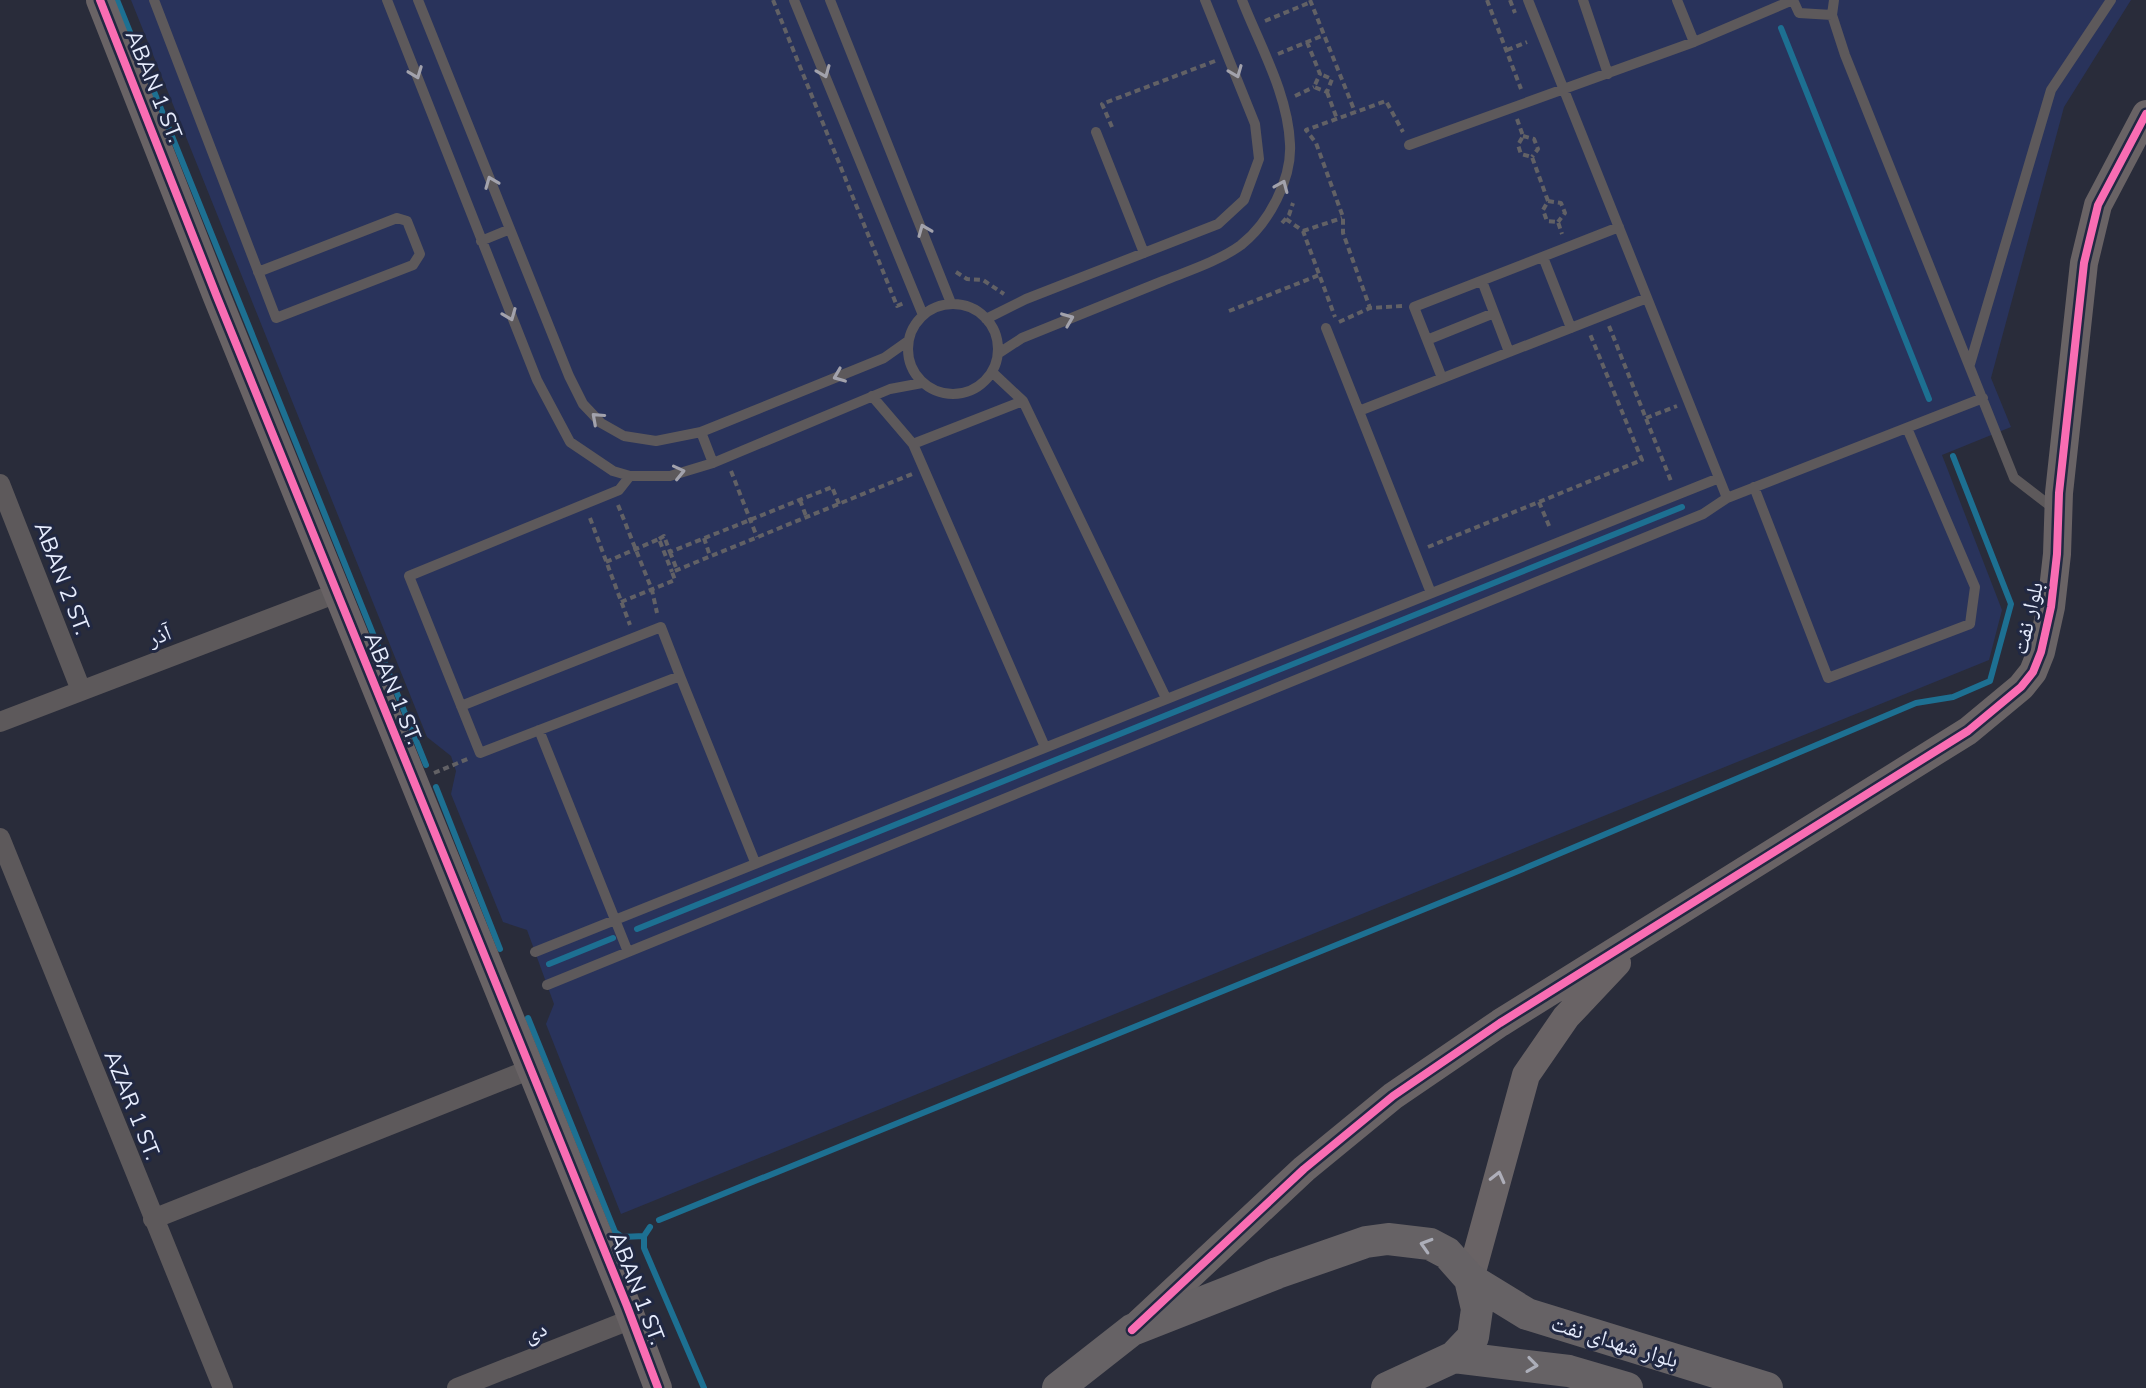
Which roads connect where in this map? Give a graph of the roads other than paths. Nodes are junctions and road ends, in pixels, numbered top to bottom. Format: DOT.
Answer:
graph roads {
  1 [pos="100,0"];
  2 [pos="154,0"];
  3 [pos="387,0"];
  4 [pos="418,0"];
  5 [pos="794,0"];
  6 [pos="830,0"];
  7 [pos="1205,0"];
  8 [pos="1242,0"];
  9 [pos="1528,0"];
  10 [pos="1583,0"];
  11 [pos="1677,0"];
  12 [pos="1793,0"];
  13 [pos="1834,0"];
  14 [pos="2111,0"];
  15 [pos="1832,15"];
  16 [pos="1694,42"];
  17 [pos="1608,74"];
  18 [pos="1563,90"];
  19 [pos="2146,114"];
  20 [pos="1096,132"];
  21 [pos="1409,145"];
  22 [pos="1619,227"];
  23 [pos="510,229"];
  24 [pos="481,241"];
  25 [pos="1144,253"];
  26 [pos="1543,257"];
  27 [pos="258,272"];
  28 [pos="1482,281"];
  29 [pos="1647,298"];
  30 [pos="951,303"];
  31 [pos="1494,313"];
  32 [pos="923,315"];
  33 [pos="986,319"];
  34 [pos="1326,328"];
  35 [pos="1571,328"];
  36 [pos="1427,340"];
  37 [pos="908,341"];
  38 [pos="1509,352"];
  39 [pos="999,353"];
  40 [pos="1970,364"];
  41 [pos="992,372"];
  42 [pos="1442,378"];
  43 [pos="922,383"];
  44 [pos="872,396"];
  45 [pos="1983,398"];
  46 [pos="1023,401"];
  47 [pos="1359,411"];
  48 [pos="1907,428"];
  49 [pos="701,432"];
  50 [pos="913,444"];
  51 [pos="713,463"];
  52 [pos="630,476"];
  53 [pos="1719,478"];
  54 [pos="0,484"];
  55 [pos="1754,487"];
  56 [pos="1727,498"];
  57 [pos="2059,512"];
  58 [pos="337,593"];
  59 [pos="1431,593"];
  60 [pos="680,676"];
  61 [pos="81,690"];
  62 [pos="1166,698"];
  63 [pos="461,706"];
  64 [pos="0,722"];
  65 [pos="539,730"];
  66 [pos="1045,747"];
  67 [pos="0,838"];
  68 [pos="755,862"];
  69 [pos="615,919"];
  70 [pos="1642,936"];
  71 [pos="535,952"];
  72 [pos="628,952"];
  73 [pos="547,985"];
  74 [pos="531,1069"];
  75 [pos="153,1219"];
  76 [pos="1470,1279"];
  77 [pos="632,1319"];
  78 [pos="1132,1330"];
  79 [pos="1445,1369"];
  80 [pos="1058,1385"];
  81 [pos="223,1388"];
  82 [pos="457,1388"];
  83 [pos="658,1388"];
  84 [pos="1387,1388"];
  85 [pos="1627,1388"];
  86 [pos="1767,1388"];
  1 -- 58 [label="street, ABAN 1 ST."];
  2 -- 27 [label="lane"];
  3 -- 24 [label="lane, one-way"];
  23 -- 4 [label="lane, one-way"];
  5 -- 32 [label="lane, one-way"];
  30 -- 6 [label="lane, one-way"];
  7 -- 25 [label="lane, one-way"];
  39 -- 8 [label="lane, one-way"];
  9 -- 18 [label="lane"];
  10 -- 17 [label="lane"];
  11 -- 16 [label="lane"];
  12 -- 15 [label="lane"];
  12 -- 16 [label="lane"];
  13 -- 15 [label="lane"];
  14 -- 40 [label="lane"];
  15 -- 40 [label="lane"];
  16 -- 17 [label="lane"];
  17 -- 18 [label="lane"];
  18 -- 21 [label="lane"];
  18 -- 22 [label="lane"];
  19 -- 57 [label="street, بلوار نفت"];
  20 -- 25 [label="lane"];
  22 -- 26 [label="lane"];
  22 -- 29 [label="lane"];
  23 -- 24 [label="lane"];
  49 -- 23 [label="lane, one-way"];
  24 -- 52 [label="lane, one-way"];
  25 -- 33 [label="lane"];
  26 -- 28 [label="lane"];
  26 -- 35 [label="lane"];
  27 -- 27 [label="lane"];
  28 -- 31 [label="lane"];
  28 -- 36 [label="lane"];
  29 -- 35 [label="lane"];
  29 -- 53 [label="lane"];
  30 -- 32 [label="lane"];
  30 -- 33 [label="lane"];
  31 -- 36 [label="lane"];
  31 -- 38 [label="lane"];
  32 -- 37 [label="lane"];
  33 -- 39 [label="lane"];
  34 -- 47 [label="lane"];
  35 -- 38 [label="lane"];
  36 -- 42 [label="lane"];
  37 -- 43 [label="lane"];
  37 -- 49 [label="lane, one-way"];
  38 -- 42 [label="lane"];
  39 -- 41 [label="lane"];
  40 -- 45 [label="lane"];
  41 -- 43 [label="lane"];
  41 -- 46 [label="lane"];
  42 -- 47 [label="lane"];
  43 -- 44 [label="lane"];
  44 -- 50 [label="lane"];
  44 -- 51 [label="lane"];
  45 -- 48 [label="lane"];
  45 -- 57 [label="lane"];
  46 -- 50 [label="lane"];
  46 -- 62 [label="lane"];
  47 -- 59 [label="lane"];
  48 -- 55 [label="lane"];
  48 -- 55 [label="lane"];
  49 -- 51 [label="lane"];
  50 -- 66 [label="lane"];
  52 -- 51 [label="lane, one-way"];
  52 -- 63 [label="lane"];
  53 -- 56 [label="lane"];
  53 -- 59 [label="lane"];
  54 -- 61 [label="street, ABAN 2 ST."];
  55 -- 56 [label="lane"];
  56 -- 72 [label="lane"];
  57 -- 70 [label="street, بلوار نفت"];
  58 -- 61 [label="street, آذر"];
  58 -- 74 [label="street, ABAN 1 ST."];
  59 -- 62 [label="lane"];
  60 -- 63 [label="lane"];
  60 -- 65 [label="lane"];
  60 -- 68 [label="lane"];
  61 -- 64 [label="street, آذر"];
  62 -- 66 [label="lane"];
  63 -- 65 [label="lane"];
  65 -- 69 [label="lane"];
  66 -- 68 [label="lane"];
  67 -- 75 [label="street, AZAR 1 ST."];
  68 -- 69 [label="lane"];
  69 -- 71 [label="lane"];
  69 -- 72 [label="lane"];
  76 -- 70 [label="street, one-way"];
  70 -- 78 [label="street"];
  72 -- 73 [label="lane"];
  74 -- 75 [label="street"];
  74 -- 77 [label="street, ABAN 1 ST."];
  75 -- 81 [label="street, AZAR 1 ST."];
  76 -- 78 [label="main road, بلوار شهدای نفت, one-way"];
  76 -- 79 [label="main road"];
  76 -- 86 [label="main road, بلوار شهدای نفت"];
  77 -- 82 [label="street, دی"];
  77 -- 83 [label="street, ABAN 1 ST."];
  78 -- 80 [label="main road, بلوار شهدای نفت"];
  79 -- 84 [label="main road"];
  79 -- 85 [label="main road, بلوار شهدای نفت, one-way"];
}
